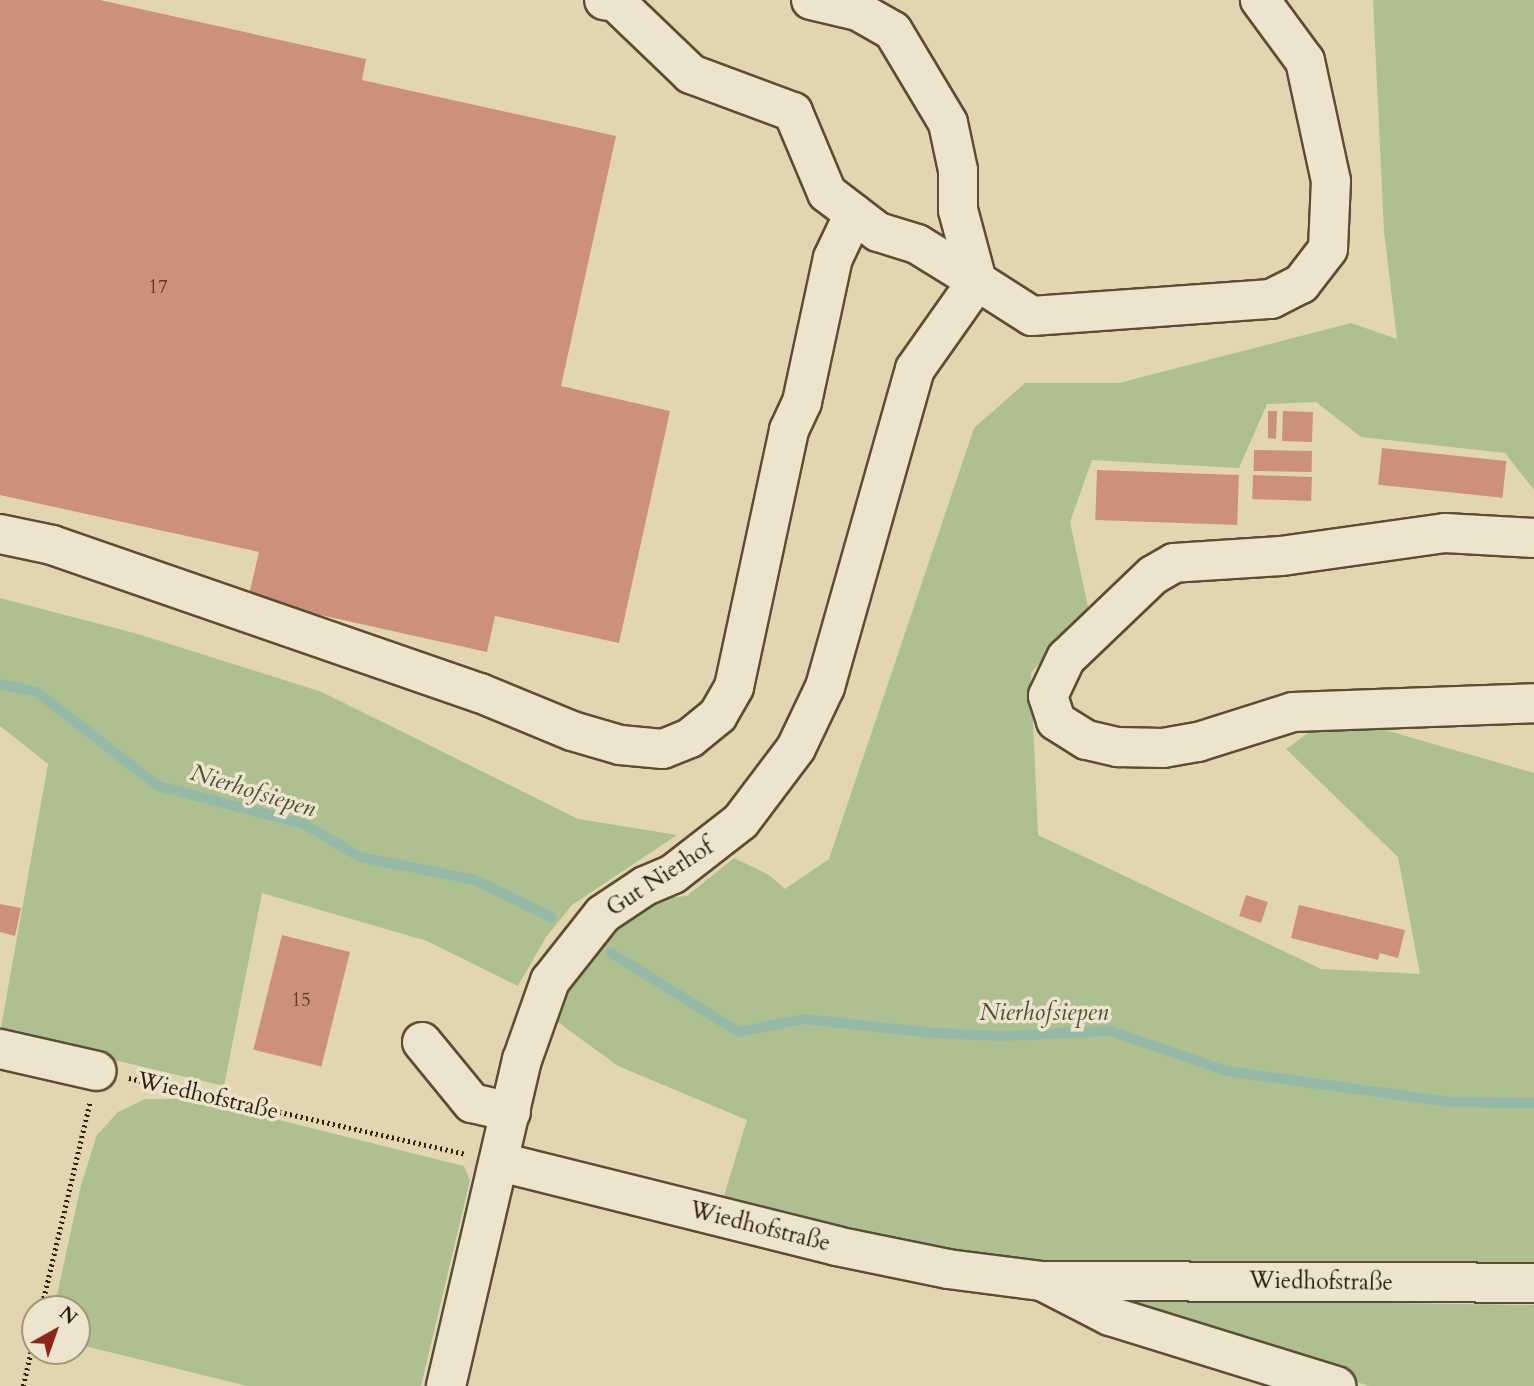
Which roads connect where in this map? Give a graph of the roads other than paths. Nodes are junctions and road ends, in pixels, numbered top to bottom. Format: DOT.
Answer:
graph roads {
  1 [pos="604,0"];
  2 [pos="811,0"];
  3 [pos="1259,0"];
  4 [pos="854,214"];
  5 [pos="977,281"];
  6 [pos="0,534"];
  7 [pos="1534,538"];
  8 [pos="1534,703"];
  9 [pos="422,1042"];
  10 [pos="0,1049"];
  11 [pos="97,1071"];
  12 [pos="510,1112"];
  13 [pos="500,1162"];
  14 [pos="1042,1281"];
  15 [pos="1534,1283"];
  16 [pos="446,1386"];
  17 [pos="1336,1386"];
  1 -- 4 [label="street"];
  2 -- 5 [label="street"];
  3 -- 5 [label="street"];
  4 -- 5 [label="street"];
  4 -- 6 [label="street"];
  5 -- 12 [label="street, Gut Nierhof"];
  7 -- 8 [label="street"];
  9 -- 12 [label="street"];
  10 -- 11 [label="street"];
  12 -- 13 [label="street, Gut Nierhof"];
  13 -- 14 [label="street, Wiedhofstraße"];
  13 -- 16 [label="street, Gut Nierhof"];
  14 -- 15 [label="street, Wiedhofstraße"];
  14 -- 17 [label="street"];
}
